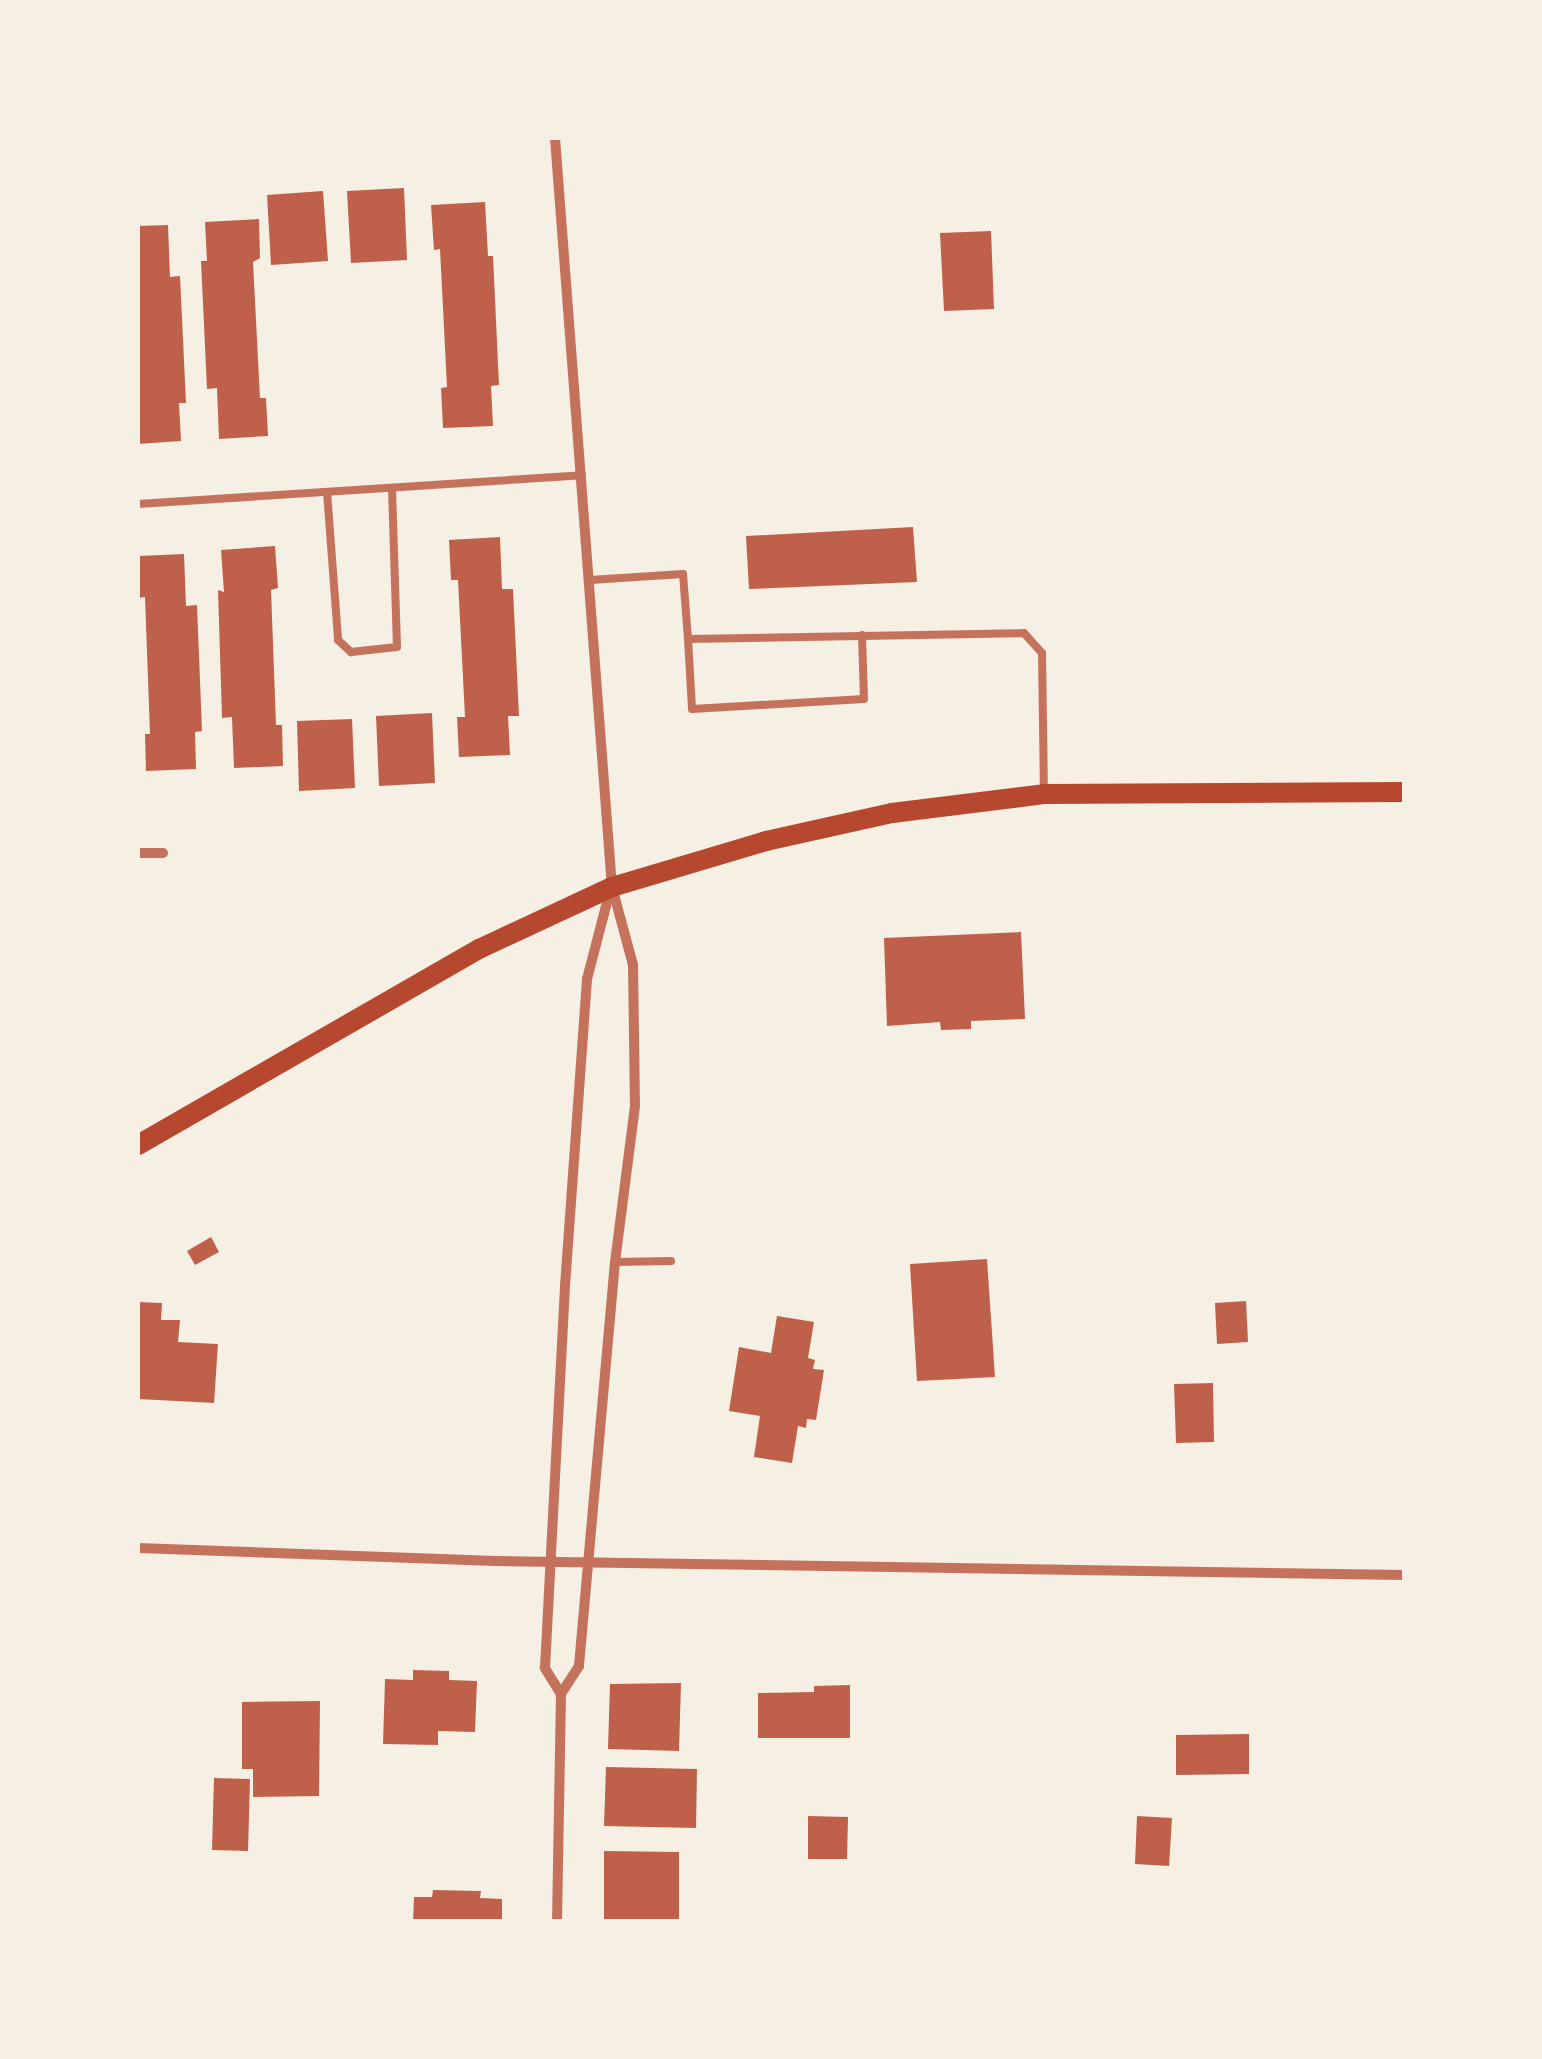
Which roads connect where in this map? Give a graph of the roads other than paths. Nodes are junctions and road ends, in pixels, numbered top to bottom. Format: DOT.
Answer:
graph roads {
  1 [pos="555,138"];
  2 [pos="582,475"];
  3 [pos="392,488"];
  4 [pos="327,492"];
  5 [pos="138,504"];
  6 [pos="590,580"];
  7 [pos="862,635"];
  8 [pos="688,639"];
  9 [pos="1404,792"];
  10 [pos="1044,794"];
  11 [pos="138,853"];
  12 [pos="163,853"];
  13 [pos="612,886"];
  14 [pos="138,1145"];
  15 [pos="671,1261"];
  16 [pos="614,1262"];
  17 [pos="138,1548"];
  18 [pos="551,1560"];
  19 [pos="586,1562"];
  20 [pos="1404,1574"];
  21 [pos="561,1694"];
  22 [pos="557,1922"];
  1 -- 2 [label="street"];
  2 -- 3 [label="lane"];
  2 -- 6 [label="street"];
  3 -- 4 [label="lane"];
  3 -- 4 [label="lane"];
  4 -- 5 [label="lane"];
  6 -- 8 [label="lane"];
  6 -- 13 [label="street"];
  7 -- 8 [label="lane"];
  7 -- 8 [label="lane"];
  7 -- 10 [label="lane"];
  9 -- 10 [label="main road"];
  10 -- 13 [label="main road"];
  11 -- 12 [label="street"];
  13 -- 14 [label="main road"];
  13 -- 16 [label="street"];
  13 -- 18 [label="street"];
  15 -- 16 [label="lane"];
  16 -- 19 [label="street"];
  17 -- 18 [label="street"];
  18 -- 19 [label="street"];
  18 -- 21 [label="street"];
  19 -- 20 [label="street"];
  19 -- 21 [label="street"];
  21 -- 22 [label="street"];
}
